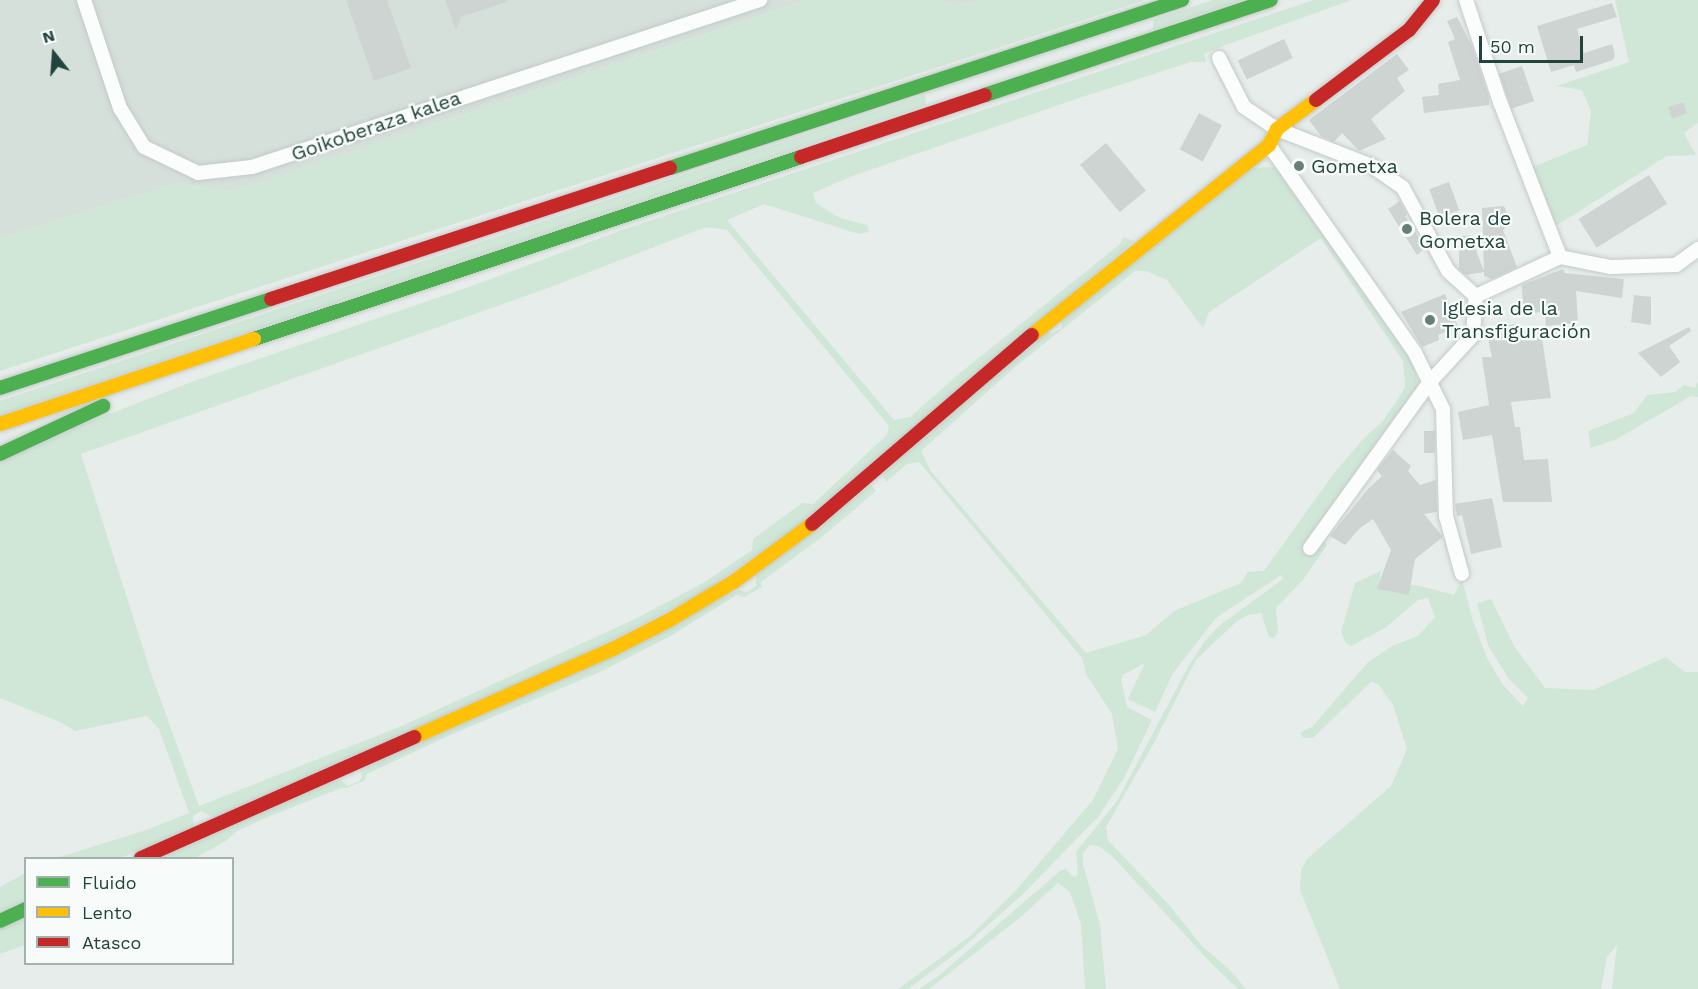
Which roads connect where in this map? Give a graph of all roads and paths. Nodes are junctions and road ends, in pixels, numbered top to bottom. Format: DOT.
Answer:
graph roads {
  1 [pos="84,0"];
  2 [pos="760,0"];
  3 [pos="1182,0"];
  4 [pos="1271,0"];
  5 [pos="1433,0"];
  6 [pos="1466,0"];
  7 [pos="1219,58"];
  8 [pos="1277,129"];
  9 [pos="1269,146"];
  10 [pos="1698,249"];
  11 [pos="1560,257"];
  12 [pos="1476,296"];
  13 [pos="315,319"];
  14 [pos="1429,383"];
  15 [pos="0,388"];
  16 [pos="0,424"];
  17 [pos="0,454"];
  18 [pos="1310,548"];
  19 [pos="1462,574"];
  20 [pos="143,857"];
  21 [pos="24,910"];
  22 [pos="0,921"];
  1 -- 2 [label="street, Goikoberaza kalea"];
  3 -- 15 [label="main road"];
  4 -- 13 [label="main road"];
  5 -- 8 [label="main road"];
  6 -- 11 [label="street"];
  7 -- 8 [label="street"];
  8 -- 9 [label="main road"];
  8 -- 12 [label="street"];
  9 -- 14 [label="street"];
  9 -- 20 [label="main road"];
  10 -- 11 [label="street"];
  11 -- 12 [label="street"];
  12 -- 14 [label="street"];
  13 -- 16 [label="main road"];
  13 -- 17 [label="main road"];
  14 -- 18 [label="street"];
  14 -- 19 [label="street"];
  21 -- 22 [label="main road"];
}
